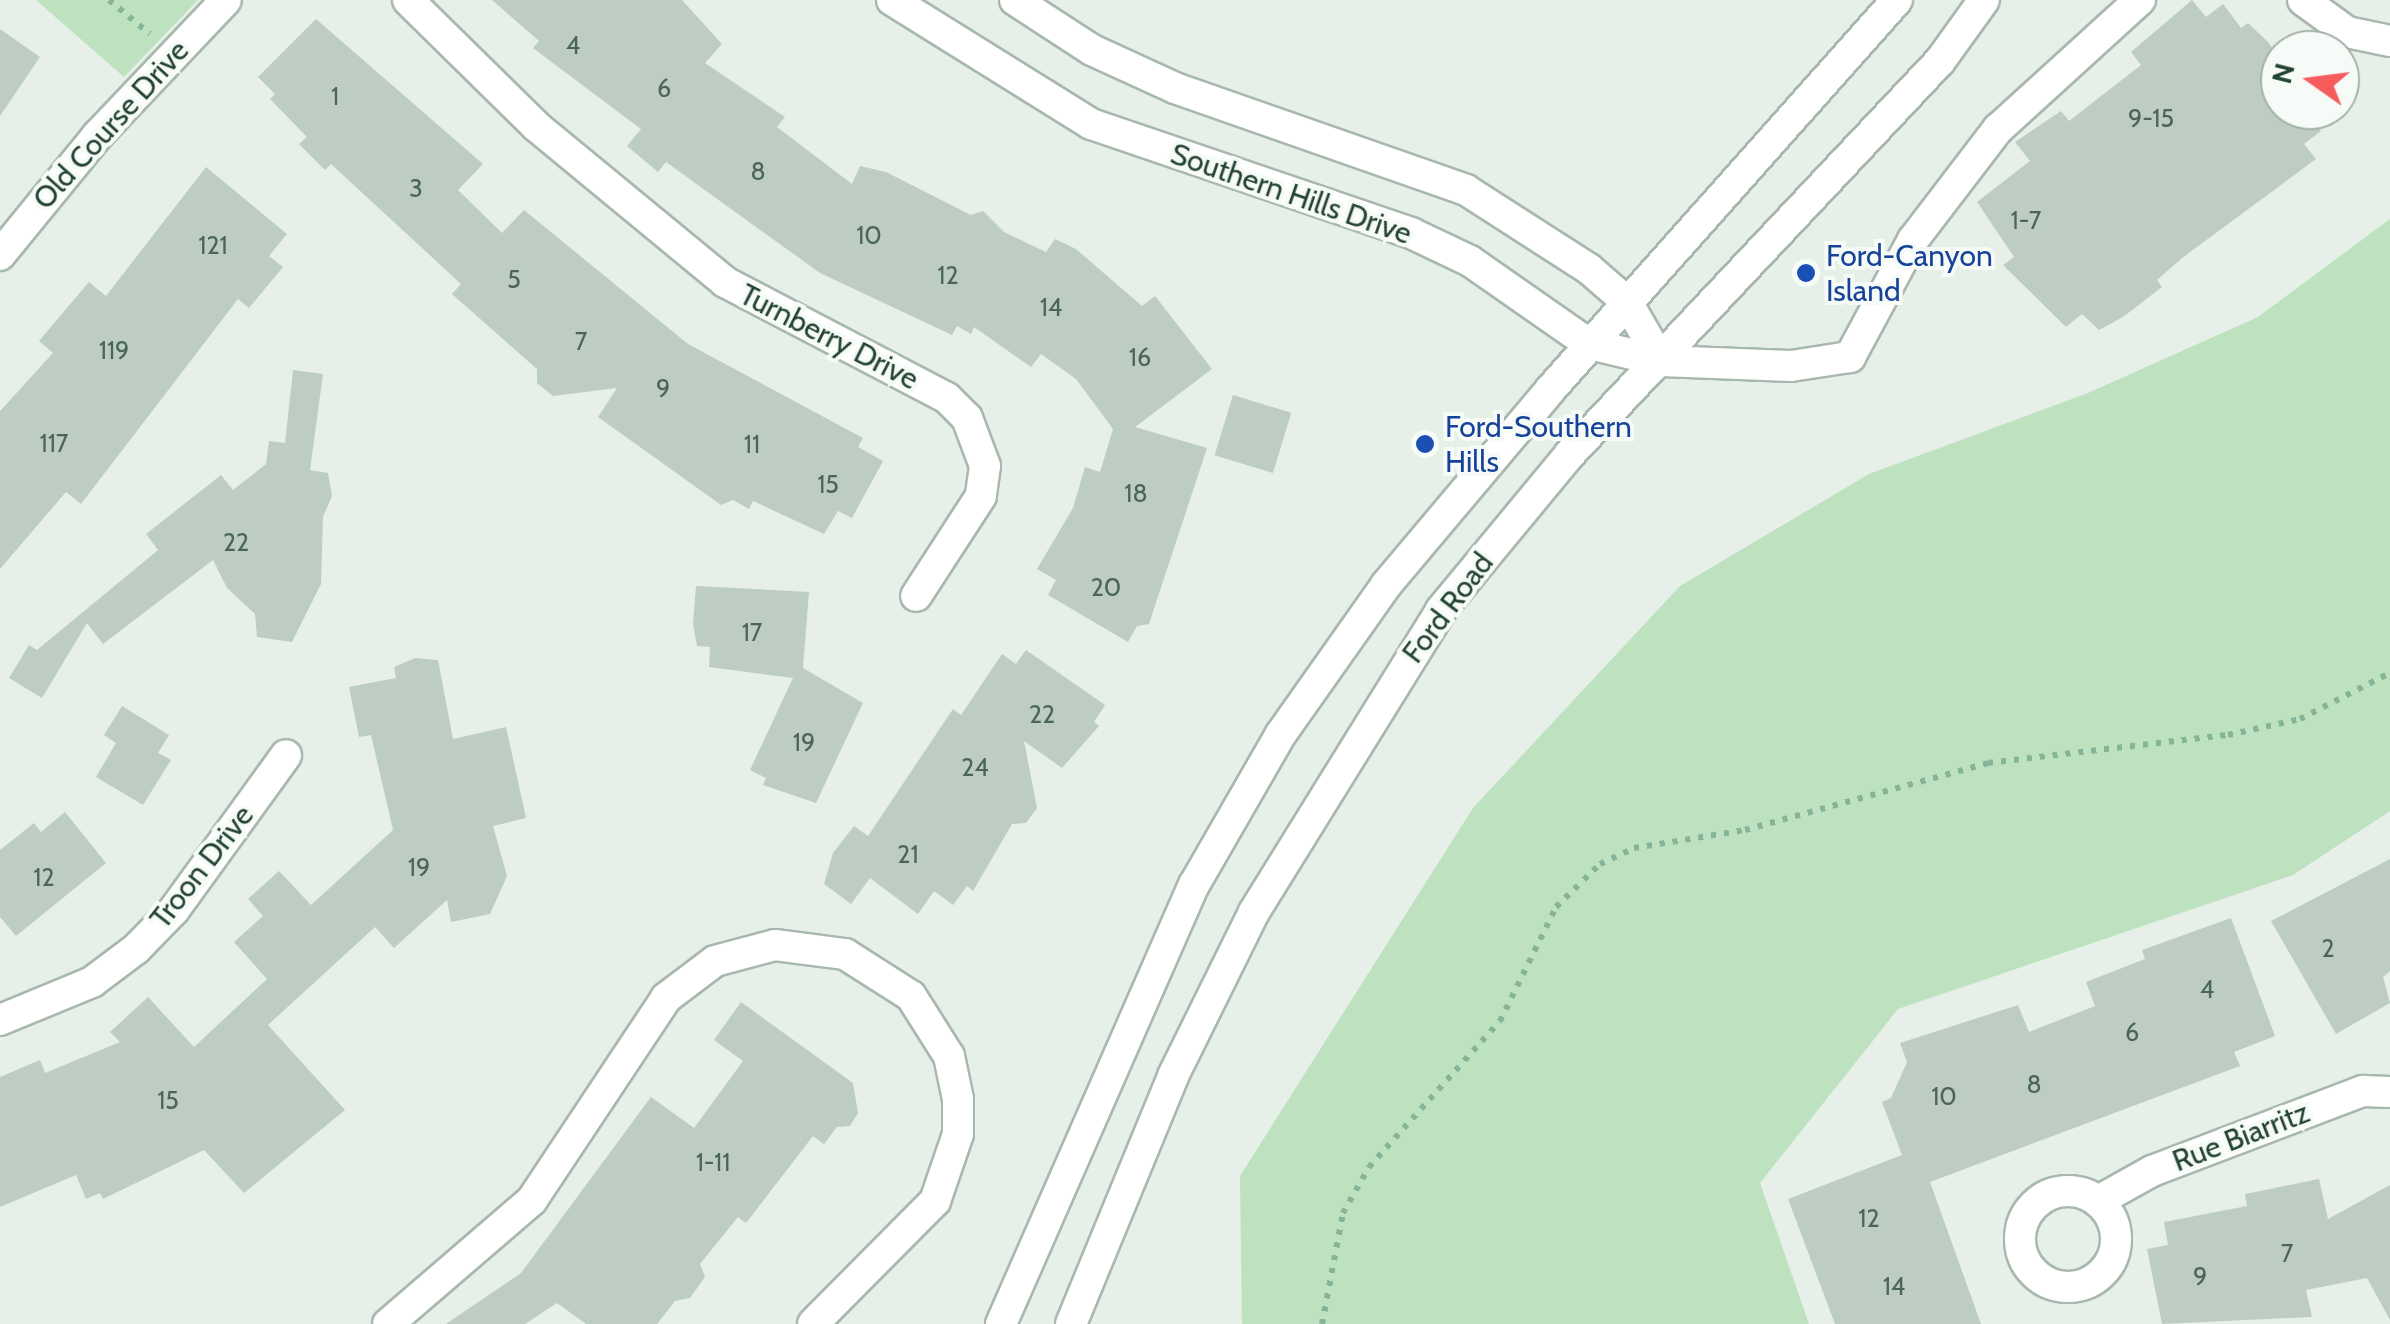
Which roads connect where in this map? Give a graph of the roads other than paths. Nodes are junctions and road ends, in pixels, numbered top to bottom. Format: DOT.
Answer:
graph roads {
  1 [pos="226,0"];
  2 [pos="408,0"];
  3 [pos="892,0"];
  4 [pos="1015,0"];
  5 [pos="1897,0"];
  6 [pos="1984,0"];
  7 [pos="2140,0"];
  8 [pos="2303,0"];
  9 [pos="2390,41"];
  10 [pos="11,218"];
  11 [pos="0,255"];
  12 [pos="1627,302"];
  13 [pos="1589,344"];
  14 [pos="1661,361"];
  15 [pos="916,596"];
  16 [pos="286,755"];
  17 [pos="0,1020"];
  18 [pos="2390,1092"];
  19 [pos="2098,1201"];
  20 [pos="388,1324"];
  21 [pos="813,1324"];
  22 [pos="1001,1324"];
  23 [pos="1071,1324"];
  1 -- 10 [label="street, Old Course Drive"];
  2 -- 15 [label="street, Turnberry Drive"];
  3 -- 13 [label="street, Southern Hills Drive"];
  4 -- 12 [label="street, Southern Hills Drive"];
  5 -- 12 [label="street, Ford Road"];
  6 -- 14 [label="street, Ford Road"];
  7 -- 14 [label="street"];
  8 -- 9 [label="street"];
  10 -- 11 [label="street, Old Course Drive"];
  12 -- 13 [label="street, Ford Road"];
  12 -- 14 [label="street, Southern Hills Drive"];
  13 -- 14 [label="street, Southern Hills Drive"];
  13 -- 22 [label="street, Ford Road"];
  14 -- 23 [label="street, Ford Road"];
  16 -- 17 [label="street, Troon Drive"];
  18 -- 19 [label="street, Rue Biarritz"];
  20 -- 21 [label="street"];
}
